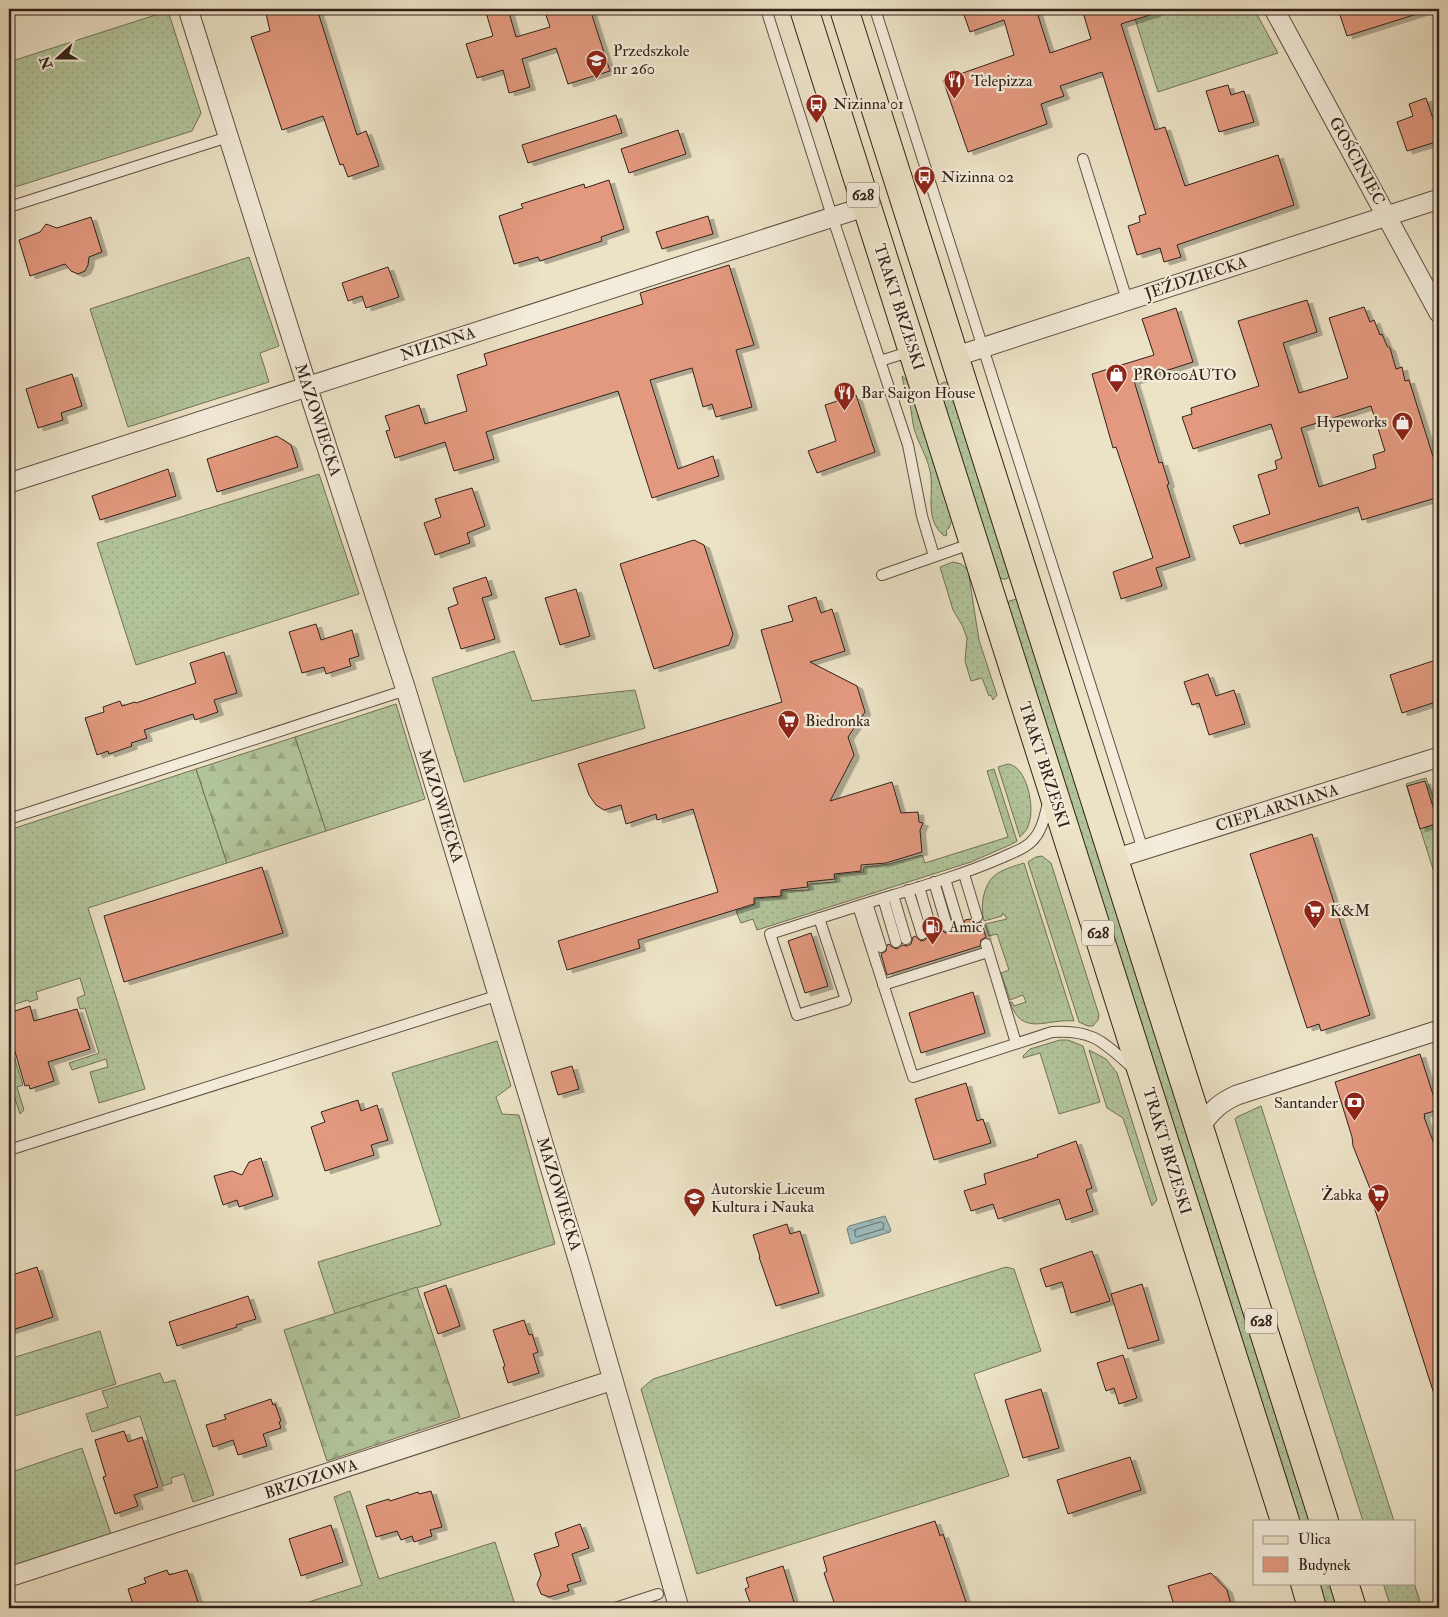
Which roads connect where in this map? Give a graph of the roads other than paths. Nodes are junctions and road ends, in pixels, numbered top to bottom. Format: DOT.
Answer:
graph roads {
  1 [pos="188,9"];
  2 [pos="766,9"];
  3 [pos="804,9"];
  4 [pos="844,9"];
  5 [pos="875,9"];
  6 [pos="1274,9"];
  7 [pos="228,137"];
  8 [pos="1083,159"];
  9 [pos="1439,200"];
  10 [pos="867,206"];
  11 [pos="9,207"];
  12 [pos="832,216"];
  13 [pos="1387,216"];
  14 [pos="1127,300"];
  15 [pos="1439,313"];
  16 [pos="983,347"];
  17 [pos="913,351"];
  18 [pos="954,356"];
  19 [pos="880,360"];
  20 [pos="307,386"];
  21 [pos="9,483"];
  22 [pos="974,543"];
  23 [pos="934,556"];
  24 [pos="882,574"];
  25 [pos="406,690"];
  26 [pos="1439,757"];
  27 [pos="1052,788"];
  28 [pos="9,820"];
  29 [pos="1143,850"];
  30 [pos="1114,859"];
  31 [pos="964,874"];
  32 [pos="945,879"];
  33 [pos="934,882"];
  34 [pos="919,887"];
  35 [pos="908,890"];
  36 [pos="888,897"];
  37 [pos="863,904"];
  38 [pos="977,917"];
  39 [pos="819,918"];
  40 [pos="958,922"];
  41 [pos="947,926"];
  42 [pos="932,931"];
  43 [pos="922,934"];
  44 [pos="901,940"];
  45 [pos="881,946"];
  46 [pos="888,980"];
  47 [pos="499,994"];
  48 [pos="1439,1030"];
  49 [pos="1016,1043"];
  50 [pos="1144,1077"];
  51 [pos="1200,1126"];
  52 [pos="9,1150"];
  53 [pos="613,1380"];
  54 [pos="1285,1520"];
  55 [pos="1324,1520"];
  56 [pos="9,1578"];
  57 [pos="1305,1584"];
  58 [pos="1344,1584"];
  59 [pos="658,1594"];
  60 [pos="615,1608"];
  61 [pos="679,1608"];
  62 [pos="1312,1608"];
  63 [pos="1352,1608"];
  1 -- 7 [label="street, MAZOWIECKA"];
  2 -- 12 [label="lane"];
  3 -- 10 [label="main road, TRAKT BRZESKI / 628"];
  4 -- 18 [label="main road, 628"];
  5 -- 16 [label="lane"];
  6 -- 13 [label="street, GOŚCINIEC"];
  7 -- 11 [label="lane"];
  7 -- 20 [label="street, MAZOWIECKA"];
  8 -- 14 [label="lane"];
  9 -- 13 [label="street, JEŹDZIECKA"];
  10 -- 12 [label="street, NIZINNA"];
  10 -- 17 [label="main road, TRAKT BRZESKI / 628"];
  12 -- 19 [label="lane"];
  12 -- 20 [label="street, NIZINNA"];
  13 -- 14 [label="street, JEŹDZIECKA"];
  13 -- 15 [label="street, GOŚCINIEC"];
  14 -- 16 [label="street, JEŹDZIECKA"];
  16 -- 18 [label="street, JEŹDZIECKA"];
  16 -- 29 [label="lane"];
  17 -- 19 [label="lane"];
  17 -- 22 [label="main road, TRAKT BRZESKI / 628"];
  18 -- 30 [label="main road, 628"];
  19 -- 23 [label="lane"];
  20 -- 21 [label="street, NIZINNA"];
  20 -- 25 [label="street, MAZOWIECKA"];
  22 -- 23 [label="lane"];
  22 -- 27 [label="main road, TRAKT BRZESKI / 628"];
  23 -- 24 [label="lane"];
  25 -- 28 [label="lane"];
  25 -- 47 [label="street, MAZOWIECKA"];
  26 -- 29 [label="street, CIEPLARNIANA"];
  27 -- 31 [label="lane"];
  27 -- 50 [label="main road, TRAKT BRZESKI / 628"];
  29 -- 30 [label="street, CIEPLARNIANA"];
  30 -- 51 [label="main road, 628"];
  31 -- 32 [label="lane"];
  31 -- 38 [label="lane"];
  32 -- 33 [label="lane"];
  32 -- 40 [label="lane"];
  33 -- 34 [label="lane"];
  33 -- 41 [label="lane"];
  34 -- 35 [label="lane"];
  34 -- 42 [label="lane"];
  35 -- 36 [label="lane"];
  35 -- 43 [label="lane"];
  36 -- 37 [label="lane"];
  36 -- 44 [label="lane"];
  37 -- 39 [label="lane"];
  37 -- 45 [label="lane"];
  37 -- 46 [label="lane"];
  39 -- 39 [label="lane"];
  46 -- 49 [label="lane"];
  46 -- 49 [label="lane"];
  47 -- 52 [label="lane"];
  47 -- 53 [label="street, MAZOWIECKA"];
  48 -- 51 [label="street"];
  49 -- 50 [label="lane"];
  50 -- 54 [label="main road, TRAKT BRZESKI / 628"];
  51 -- 55 [label="main road, 628"];
  53 -- 56 [label="street, BRZOZOWA"];
  53 -- 61 [label="street, MAZOWIECKA"];
  57 -- 62 [label="main road"];
  58 -- 63 [label="main road"];
  59 -- 60 [label="lane"];
}
